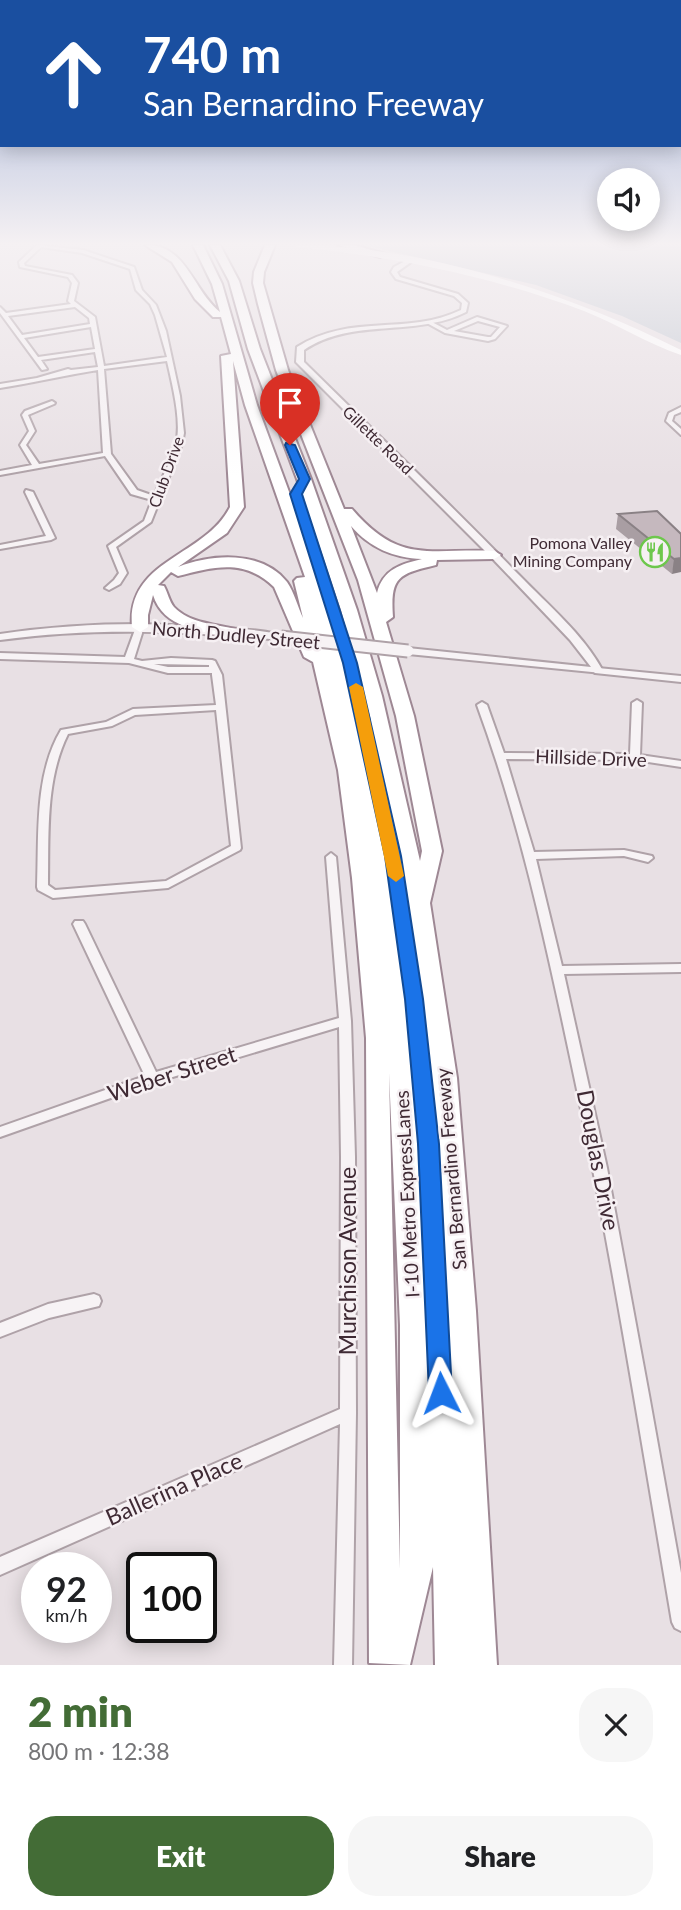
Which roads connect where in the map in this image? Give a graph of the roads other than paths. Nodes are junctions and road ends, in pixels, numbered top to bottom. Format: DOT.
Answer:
graph roads {
  1 [pos="10,323"];
  2 [pos="158,323"];
  3 [pos="219,323"];
  4 [pos="228,323"];
  5 [pos="255,323"];
  6 [pos="269,323"];
  7 [pos="423,323"];
  8 [pos="429,323"];
  9 [pos="468,323"];
  10 [pos="491,323"];
  11 [pos="621,323"];
  12 [pos="246,324"];
  13 [pos="94,325"];
  14 [pos="447,332"];
  15 [pos="20,337"];
  16 [pos="98,350"];
  17 [pos="681,353"];
  18 [pos="227,356"];
  19 [pos="37,359"];
  20 [pos="168,359"];
  21 [pos="102,368"];
  22 [pos="44,369"];
  23 [pos="282,370"];
  24 [pos="0,386"];
  25 [pos="52,403"];
  26 [pos="681,409"];
  27 [pos="681,433"];
  28 [pos="107,454"];
  29 [pos="37,467"];
  30 [pos="0,473"];
  31 [pos="304,479"];
  32 [pos="327,485"];
  33 [pos="29,492"];
  34 [pos="157,499"];
  35 [pos="0,547"];
  36 [pos="494,555"];
  37 [pos="109,588"];
  38 [pos="159,589"];
  39 [pos="141,627"];
  40 [pos="229,632"];
  41 [pos="0,637"];
  42 [pos="408,651"];
  43 [pos="0,656"];
  44 [pos="129,660"];
  45 [pos="181,661"];
  46 [pos="390,661"];
  47 [pos="146,663"];
  48 [pos="215,668"];
  49 [pos="176,671"];
  50 [pos="598,671"];
  51 [pos="681,679"];
  52 [pos="330,696"];
  53 [pos="637,703"];
  54 [pos="482,705"];
  55 [pos="221,707"];
  56 [pos="501,756"];
  57 [pos="635,757"];
  58 [pos="681,764"];
  59 [pos="531,856"];
  60 [pos="331,857"];
  61 [pos="648,858"];
  62 [pos="420,905"];
  63 [pos="79,924"];
  64 [pos="681,968"];
  65 [pos="558,970"];
  66 [pos="345,1021"];
  67 [pos="153,1077"];
  68 [pos="0,1132"];
  69 [pos="94,1301"];
  70 [pos="0,1330"];
  71 [pos="348,1413"];
  72 [pos="0,1566"];
  73 [pos="681,1622"];
  74 [pos="342,1665"];
  75 [pos="386,1665"];
  76 [pos="393,1665"];
  77 [pos="452,1665"];
  78 [pos="480,1665"];
  1 -- 15 [label="street"];
  2 -- 20 [label="street, Club Drive"];
  3 -- 18 [label="highway"];
  4 -- 76 [label="highway, I-10 Metro ExpressLanes"];
  5 -- 23 [label="highway"];
  6 -- 23 [label="highway"];
  7 -- 36 [label="street, Gillette Road"];
  8 -- 14 [label="street"];
  9 -- 14 [label="street"];
  10 -- 14 [label="street"];
  11 -- 17 [label="main road"];
  12 -- 31 [label="highway, San Bernardino Freeway"];
  13 -- 15 [label="street"];
  13 -- 16 [label="street"];
  15 -- 19 [label="street"];
  16 -- 19 [label="street"];
  16 -- 21 [label="street"];
  18 -- 39 [label="highway"];
  18 -- 52 [label="highway"];
  19 -- 22 [label="street"];
  20 -- 21 [label="street"];
  20 -- 34 [label="street, Club Drive"];
  21 -- 24 [label="street"];
  21 -- 28 [label="street"];
  23 -- 32 [label="highway"];
  25 -- 29 [label="street"];
  26 -- 27 [label="street"];
  28 -- 29 [label="street"];
  28 -- 34 [label="street"];
  29 -- 30 [label="street"];
  31 -- 62 [label="highway, San Bernardino Freeway"];
  31 -- 77 [label="highway, I-10 Metro ExpressLanes"];
  32 -- 36 [label="highway"];
  32 -- 46 [label="highway"];
  33 -- 35 [label="street"];
  34 -- 37 [label="street, Club Drive"];
  36 -- 46 [label="highway"];
  36 -- 50 [label="street, Gillette Road"];
  38 -- 39 [label="highway"];
  38 -- 40 [label="highway"];
  38 -- 52 [label="highway"];
  39 -- 40 [label="street, North Dudley Street"];
  39 -- 41 [label="street, North Dudley Street"];
  39 -- 44 [label="street"];
  40 -- 42 [label="street, North Dudley Street, bridge"];
  42 -- 50 [label="street, North Dudley Street"];
  43 -- 44 [label="street"];
  44 -- 47 [label="street"];
  45 -- 47 [label="street"];
  45 -- 48 [label="street"];
  45 -- 49 [label="street"];
  46 -- 62 [label="highway"];
  47 -- 49 [label="street"];
  48 -- 49 [label="street"];
  48 -- 55 [label="street"];
  50 -- 51 [label="street"];
  52 -- 75 [label="highway"];
  53 -- 57 [label="street"];
  54 -- 56 [label="street, Douglas Drive"];
  55 -- 55 [label="street"];
  56 -- 57 [label="street, Hillside Drive"];
  56 -- 59 [label="street, Douglas Drive"];
  57 -- 58 [label="street, Hillside Drive"];
  59 -- 61 [label="street"];
  59 -- 65 [label="street, Douglas Drive"];
  60 -- 66 [label="street, Murchison Avenue"];
  62 -- 78 [label="highway, San Bernardino Freeway"];
  63 -- 67 [label="street"];
  64 -- 65 [label="street"];
  65 -- 73 [label="street, Douglas Drive"];
  66 -- 67 [label="street, Weber Street"];
  66 -- 71 [label="street, Murchison Avenue"];
  67 -- 68 [label="street, Weber Street"];
  69 -- 70 [label="street"];
  71 -- 72 [label="street, Ballerina Place"];
  71 -- 74 [label="street, Murchison Avenue"];
}
